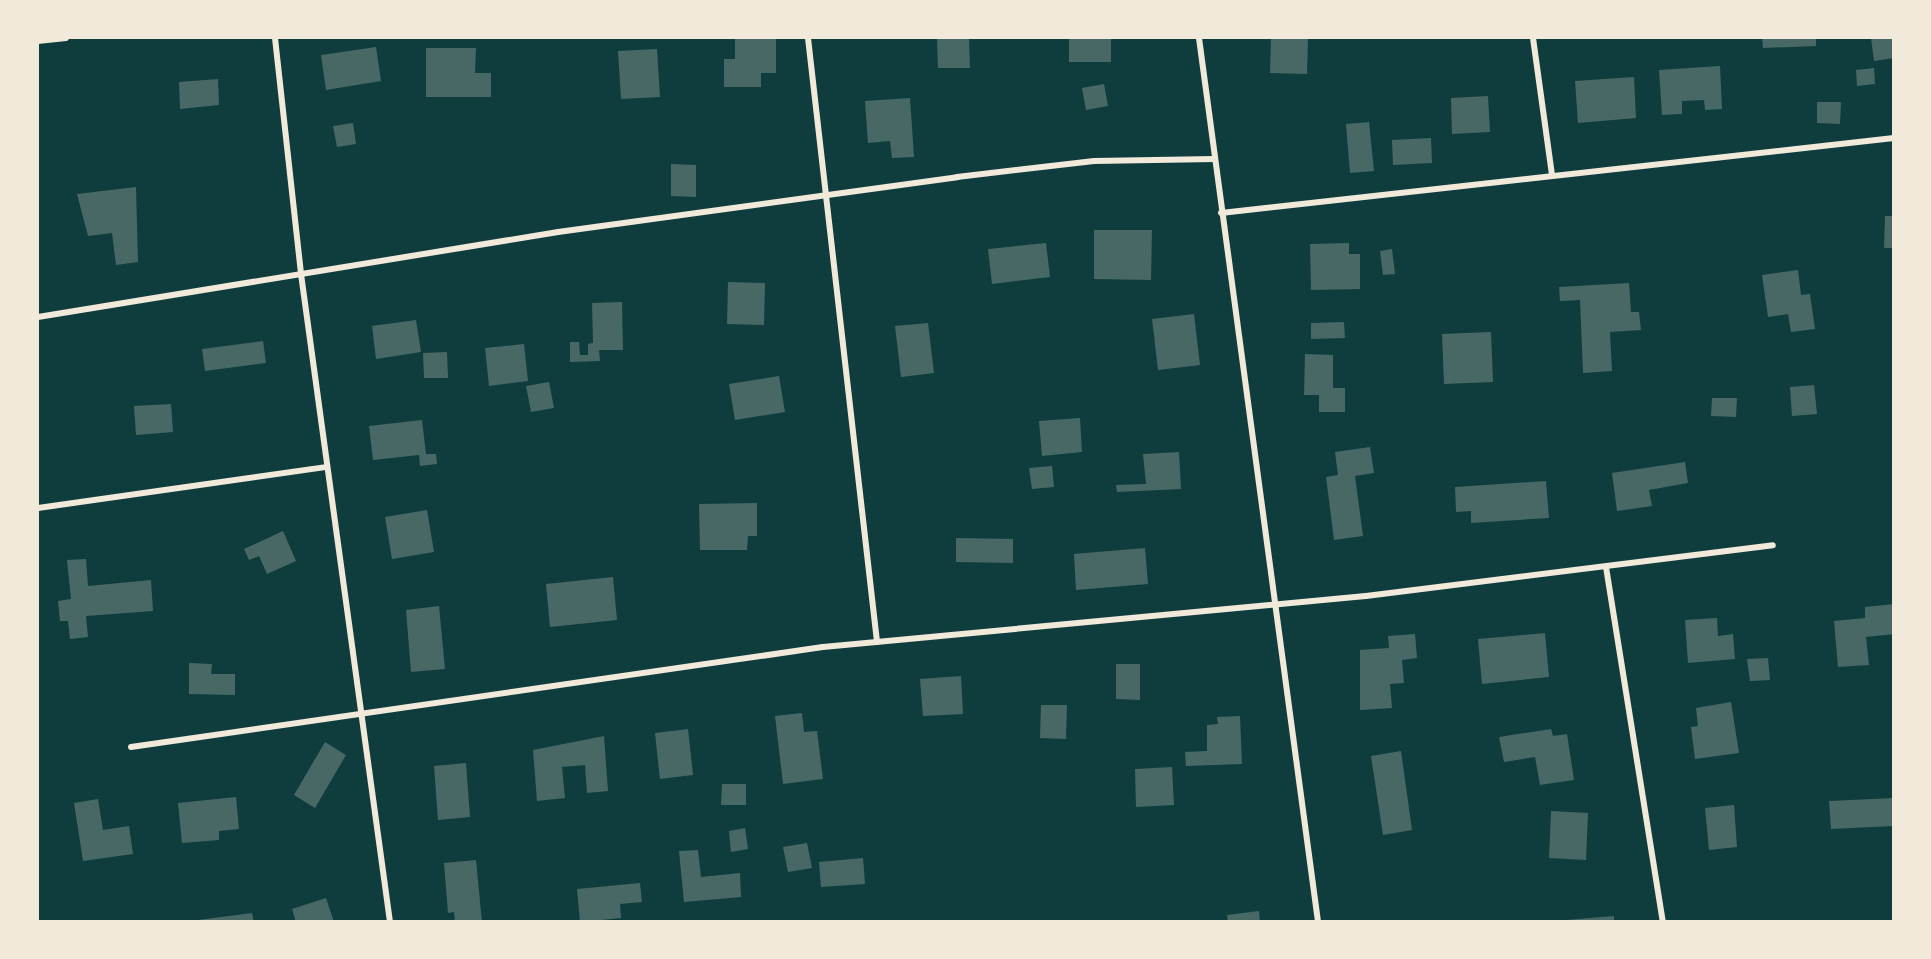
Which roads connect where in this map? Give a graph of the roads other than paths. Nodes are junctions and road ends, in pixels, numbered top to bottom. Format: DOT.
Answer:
graph roads {
  1 [pos="66,38"];
  2 [pos="274,38"];
  3 [pos="808,38"];
  4 [pos="1199,38"];
  5 [pos="1533,38"];
  6 [pos="38,41"];
  7 [pos="1893,138"];
  8 [pos="1214,159"];
  9 [pos="1552,175"];
  10 [pos="825,195"];
  11 [pos="1221,213"];
  12 [pos="301,274"];
  13 [pos="38,317"];
  14 [pos="327,467"];
  15 [pos="38,508"];
  16 [pos="1773,545"];
  17 [pos="1606,567"];
  18 [pos="1273,604"];
  19 [pos="877,642"];
  20 [pos="361,713"];
  21 [pos="131,747"];
  22 [pos="390,921"];
  23 [pos="1318,921"];
  24 [pos="1663,921"];
  1 -- 6 [label="street"];
  2 -- 12 [label="street"];
  3 -- 10 [label="street"];
  4 -- 8 [label="street"];
  5 -- 9 [label="street"];
  7 -- 9 [label="street"];
  8 -- 10 [label="street"];
  8 -- 11 [label="street"];
  9 -- 11 [label="street"];
  10 -- 12 [label="street"];
  10 -- 19 [label="street"];
  11 -- 18 [label="street"];
  12 -- 13 [label="street"];
  12 -- 14 [label="street"];
  14 -- 15 [label="street"];
  14 -- 20 [label="street"];
  16 -- 17 [label="street"];
  17 -- 18 [label="street"];
  17 -- 24 [label="street"];
  18 -- 19 [label="street"];
  18 -- 23 [label="street"];
  19 -- 20 [label="street"];
  20 -- 21 [label="street"];
  20 -- 22 [label="street"];
}
